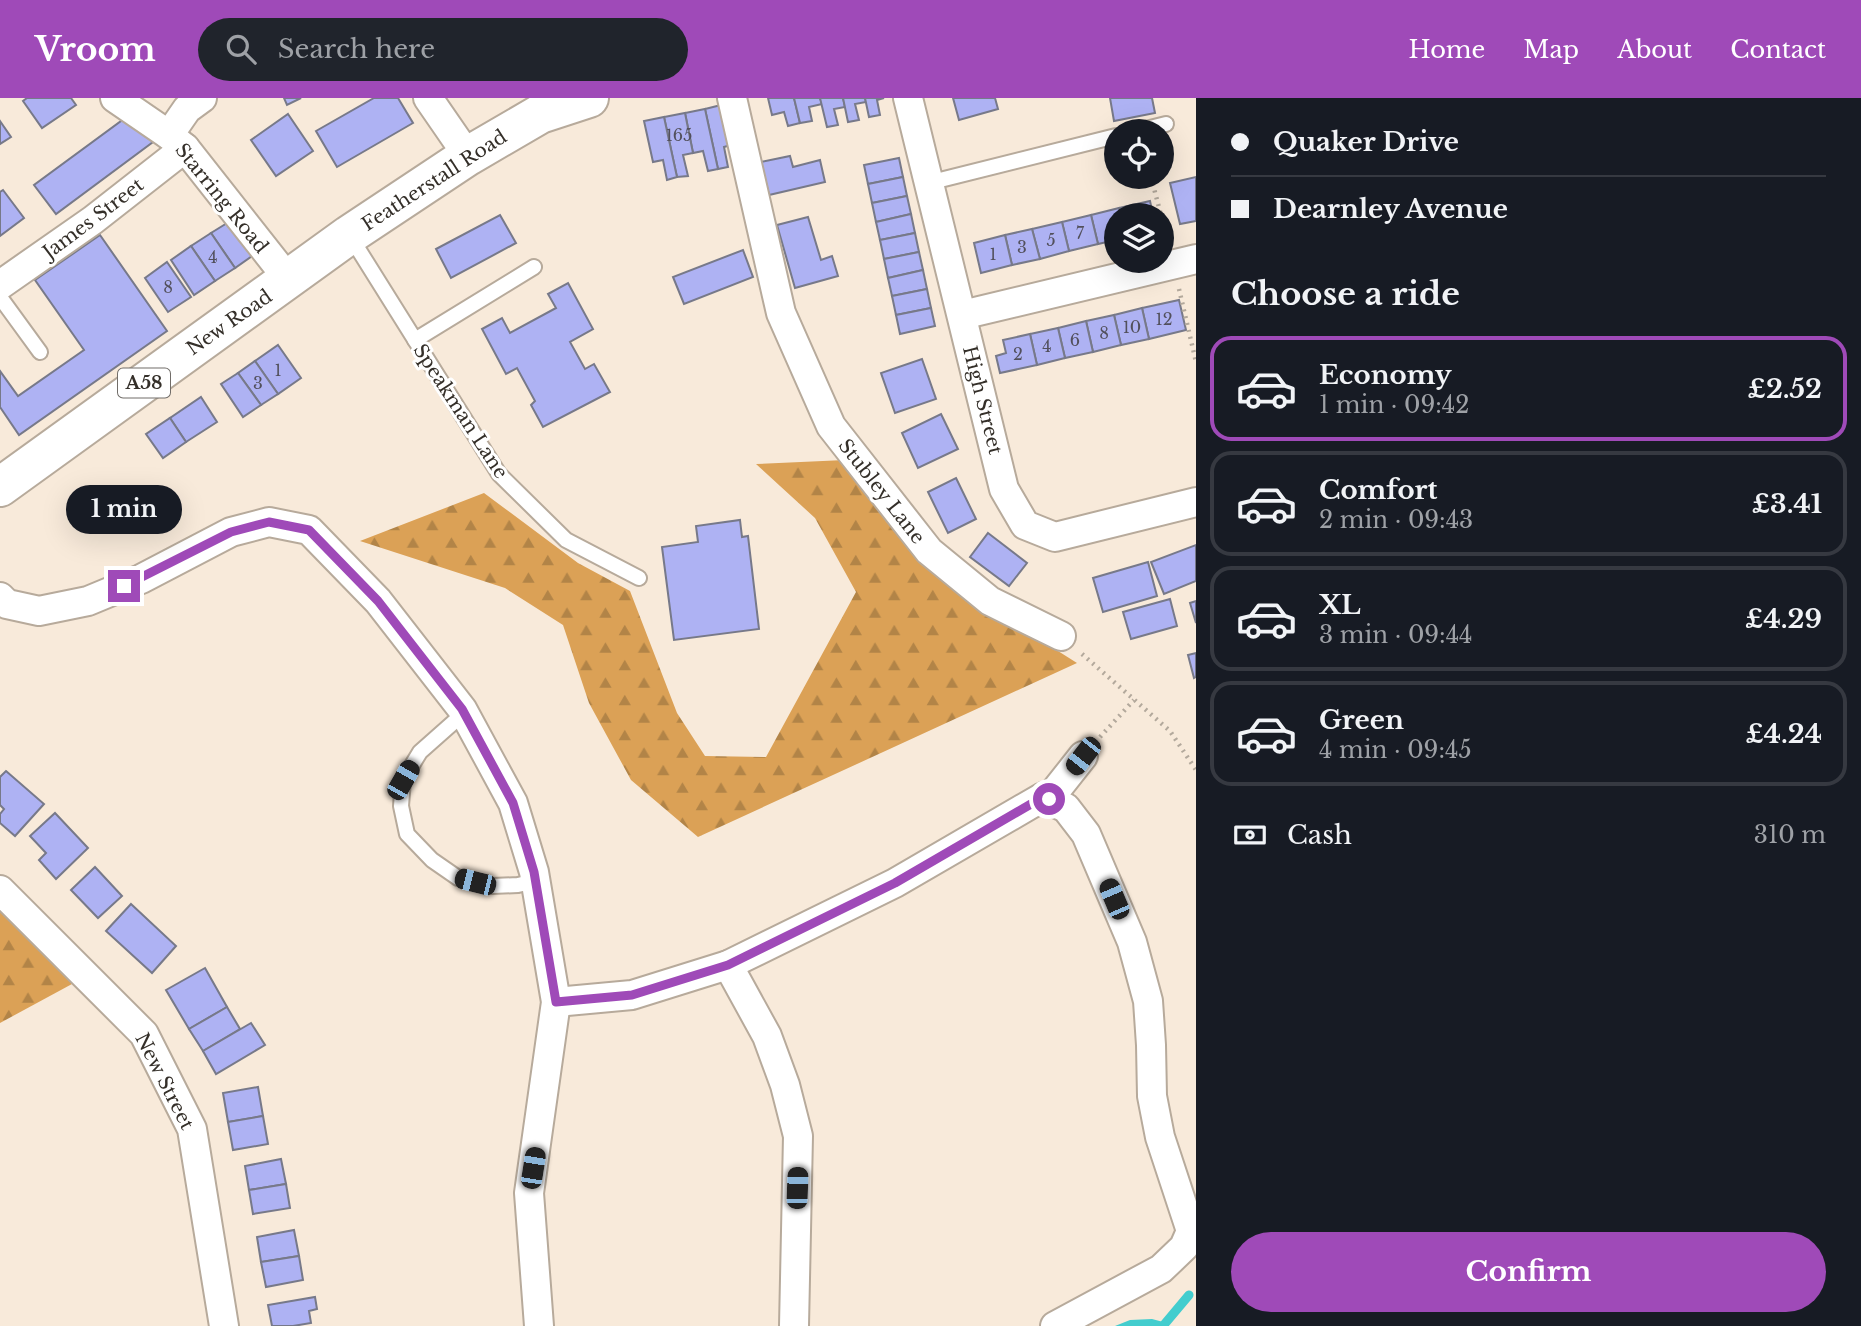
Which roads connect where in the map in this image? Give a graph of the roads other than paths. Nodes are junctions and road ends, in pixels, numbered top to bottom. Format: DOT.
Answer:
graph roads {
  1 [pos="115,98"];
  2 [pos="202,98"];
  3 [pos="428,98"];
  4 [pos="589,98"];
  5 [pos="732,98"];
  6 [pos="908,98"];
  7 [pos="1104,139"];
  8 [pos="177,142"];
  9 [pos="468,156"];
  10 [pos="928,183"];
  11 [pos="349,235"];
  12 [pos="1196,259"];
  13 [pos="534,267"];
  14 [pos="289,280"];
  15 [pos="0,285"];
  16 [pos="0,297"];
  17 [pos="962,314"];
  18 [pos="415,340"];
  19 [pos="40,352"];
  20 [pos="0,487"];
  21 [pos="1196,502"];
  22 [pos="639,578"];
  23 [pos="0,597"];
  24 [pos="1061,636"];
  25 [pos="464,713"];
  26 [pos="1083,756"];
  27 [pos="1046,798"];
  28 [pos="535,881"];
  29 [pos="0,890"];
  30 [pos="728,965"];
  31 [pos="556,1002"];
  32 [pos="224,1326"];
  33 [pos="539,1326"];
  34 [pos="794,1326"];
  35 [pos="1055,1326"];
  1 -- 8 [label="street, Starring Road"];
  2 -- 8 [label="street, James Street"];
  3 -- 9 [label="street"];
  4 -- 9 [label="highway, Featherstall Road / A58"];
  5 -- 24 [label="street, Stubley Lane"];
  6 -- 10 [label="street, High Street"];
  7 -- 10 [label="lane"];
  8 -- 14 [label="street, Starring Road"];
  8 -- 15 [label="street, James Street"];
  9 -- 11 [label="highway, Featherstall Road / A58"];
  10 -- 17 [label="street, High Street"];
  11 -- 14 [label="highway, Featherstall Road / A58"];
  11 -- 18 [label="lane, Speakman Lane"];
  12 -- 17 [label="street"];
  13 -- 18 [label="lane"];
  14 -- 20 [label="highway, New Road / A58"];
  16 -- 19 [label="lane"];
  17 -- 21 [label="street, High Street"];
  18 -- 22 [label="lane, Speakman Lane"];
  23 -- 25 [label="street"];
  25 -- 28 [label="street"];
  25 -- 28 [label="lane"];
  26 -- 27 [label="street"];
  27 -- 30 [label="street"];
  27 -- 35 [label="street"];
  28 -- 31 [label="street"];
  29 -- 32 [label="street, New Street"];
  30 -- 31 [label="street"];
  30 -- 34 [label="street"];
  31 -- 33 [label="street"];
}
